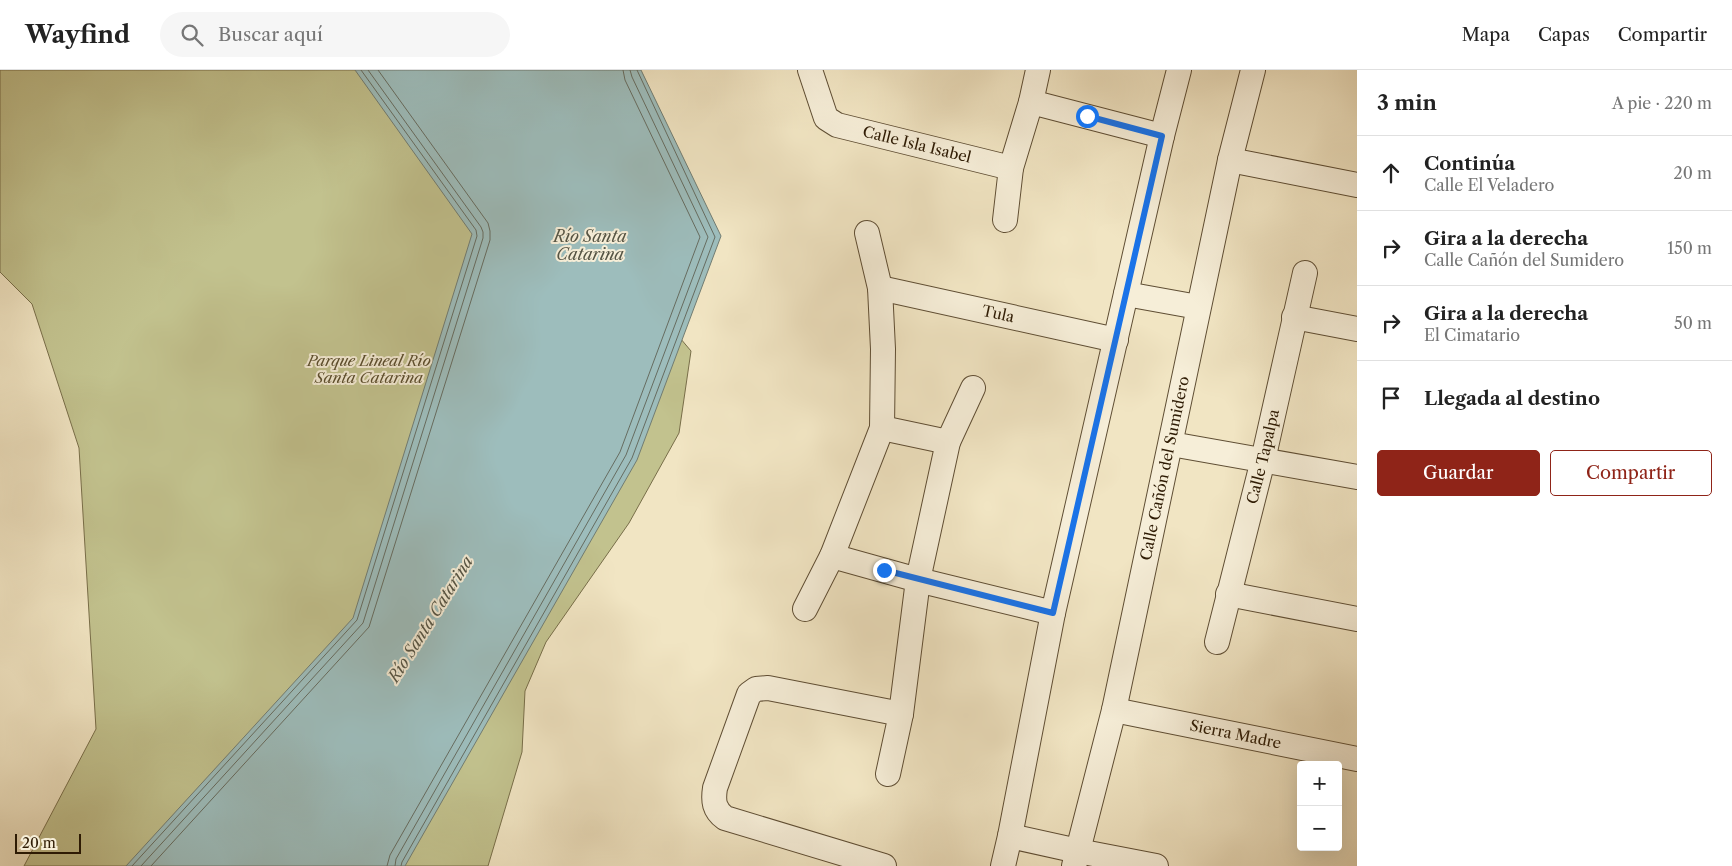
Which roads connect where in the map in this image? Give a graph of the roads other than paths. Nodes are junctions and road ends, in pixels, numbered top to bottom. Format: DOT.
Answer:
graph roads {
  1 [pos="810,70"];
  2 [pos="1038,70"];
  3 [pos="1179,70"];
  4 [pos="1253,70"];
  5 [pos="1031,102"];
  6 [pos="1162,136"];
  7 [pos="1230,160"];
  8 [pos="1011,168"];
  9 [pos="1357,186"];
  10 [pos="1005,220"];
  11 [pos="866,233"];
  12 [pos="1305,273"];
  13 [pos="880,288"];
  14 [pos="1126,294"];
  15 [pos="1198,307"];
  16 [pos="1294,317"];
  17 [pos="1357,329"];
  18 [pos="1116,340"];
  19 [pos="973,388"];
  20 [pos="882,428"];
  21 [pos="948,442"];
  22 [pos="1171,444"];
  23 [pos="1263,460"];
  24 [pos="1357,477"];
  25 [pos="832,556"];
  26 [pos="918,580"];
  27 [pos="1228,594"];
  28 [pos="805,609"];
  29 [pos="1053,613"];
  30 [pos="1357,619"];
  31 [pos="1217,642"];
  32 [pos="1114,710"];
  33 [pos="901,714"];
  34 [pos="1357,759"];
  35 [pos="888,774"];
  36 [pos="1010,836"];
  37 [pos="1076,859"];
  38 [pos="884,866"];
  39 [pos="1003,866"];
  40 [pos="1156,866"];
  1 -- 8 [label="street, Calle Isla Isabel"];
  2 -- 5 [label="street"];
  3 -- 6 [label="street"];
  4 -- 7 [label="street, Calle Cañón del Sumidero"];
  5 -- 6 [label="street"];
  5 -- 8 [label="street"];
  6 -- 14 [label="street"];
  7 -- 9 [label="street"];
  7 -- 15 [label="street, Calle Cañón del Sumidero"];
  8 -- 10 [label="street"];
  11 -- 13 [label="street"];
  12 -- 16 [label="street, Calle Tapalpa"];
  13 -- 18 [label="street, Tula"];
  13 -- 20 [label="street"];
  14 -- 15 [label="street"];
  14 -- 18 [label="street"];
  15 -- 22 [label="street, Calle Cañón del Sumidero"];
  16 -- 17 [label="street"];
  16 -- 23 [label="street, Calle Tapalpa"];
  18 -- 29 [label="street"];
  19 -- 21 [label="street"];
  20 -- 21 [label="street"];
  20 -- 25 [label="street"];
  21 -- 26 [label="street"];
  22 -- 23 [label="street"];
  22 -- 32 [label="street, Calle Cañón del Sumidero"];
  23 -- 24 [label="street"];
  23 -- 27 [label="street, Calle Tapalpa"];
  25 -- 26 [label="street"];
  25 -- 28 [label="street"];
  26 -- 29 [label="street"];
  26 -- 33 [label="street"];
  27 -- 30 [label="street"];
  27 -- 31 [label="street, Calle Tapalpa"];
  29 -- 36 [label="street"];
  32 -- 34 [label="street, Sierra Madre"];
  32 -- 37 [label="street, Calle Cañón del Sumidero"];
  33 -- 35 [label="street"];
  33 -- 38 [label="street"];
  36 -- 37 [label="street"];
  36 -- 39 [label="street"];
  37 -- 40 [label="street"];
}
